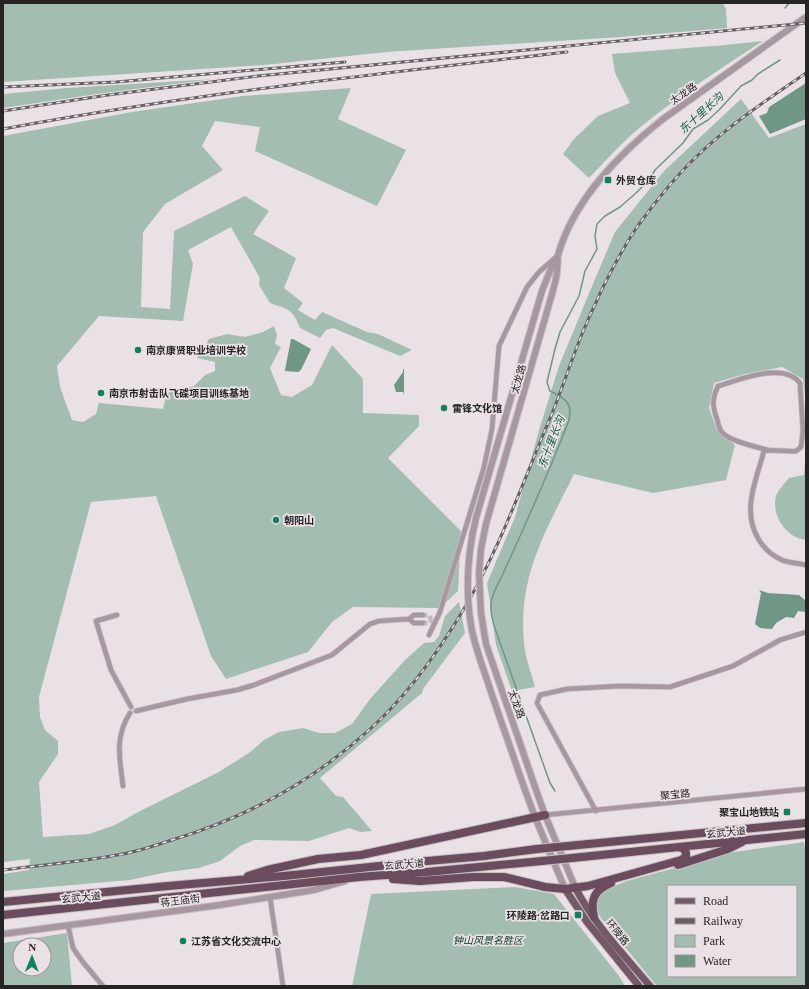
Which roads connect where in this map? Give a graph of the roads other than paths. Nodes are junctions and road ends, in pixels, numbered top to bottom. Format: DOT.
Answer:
graph roads {
  1 [pos="806,17"];
  2 [pos="558,256"];
  3 [pos="768,450"];
  4 [pos="806,565"];
  5 [pos="117,615"];
  6 [pos="423,615"];
  7 [pos="409,619"];
  8 [pos="423,623"];
  9 [pos="806,632"];
  10 [pos="429,635"];
  11 [pos="133,712"];
  12 [pos="123,786"];
  13 [pos="806,789"];
  14 [pos="596,811"];
  15 [pos="545,815"];
  16 [pos="535,817"];
  17 [pos="806,823"];
  18 [pos="806,834"];
  19 [pos="743,840"];
  20 [pos="678,847"];
  21 [pos="359,877"];
  22 [pos="232,881"];
  23 [pos="575,887"];
  24 [pos="565,889"];
  25 [pos="270,897"];
  26 [pos="3,902"];
  27 [pos="3,915"];
  28 [pos="594,918"];
  29 [pos="68,925"];
  30 [pos="3,934"];
  31 [pos="103,986"];
  32 [pos="283,986"];
  33 [pos="639,986"];
  34 [pos="650,986"];
  1 -- 2 [label="street, 太龙路"];
  2 -- 10 [label="street"];
  2 -- 15 [label="street, 太龙路, bridge"];
  2 -- 16 [label="street, bridge"];
  3 -- 3 [label="street"];
  3 -- 4 [label="street"];
  5 -- 11 [label="street"];
  6 -- 7 [label="street"];
  7 -- 8 [label="street"];
  7 -- 11 [label="street"];
  9 -- 14 [label="street"];
  11 -- 12 [label="street"];
  13 -- 14 [label="street, 聚宝路"];
  14 -- 15 [label="street, 聚宝路"];
  15 -- 16 [label="highway"];
  15 -- 23 [label="street, 太龙路"];
  16 -- 22 [label="highway"];
  16 -- 24 [label="street"];
  17 -- 22 [label="highway, 玄武大道, bridge"];
  18 -- 19 [label="highway, 玄武大道"];
  19 -- 20 [label="highway, 玄武大道"];
  19 -- 28 [label="highway"];
  20 -- 21 [label="highway, 玄武大道, bridge"];
  20 -- 23 [label="highway"];
  21 -- 24 [label="highway"];
  21 -- 25 [label="street, 蒋王庙街"];
  21 -- 27 [label="highway, 玄武大道"];
  22 -- 26 [label="highway, 玄武大道"];
  23 -- 24 [label="highway"];
  23 -- 28 [label="main road, 环陵路"];
  24 -- 33 [label="main road, 环陵路"];
  25 -- 29 [label="street, 蒋王庙街"];
  25 -- 32 [label="street"];
  28 -- 34 [label="main road, 环陵路"];
  29 -- 30 [label="street, 蒋王庙街"];
  29 -- 31 [label="street"];
}
